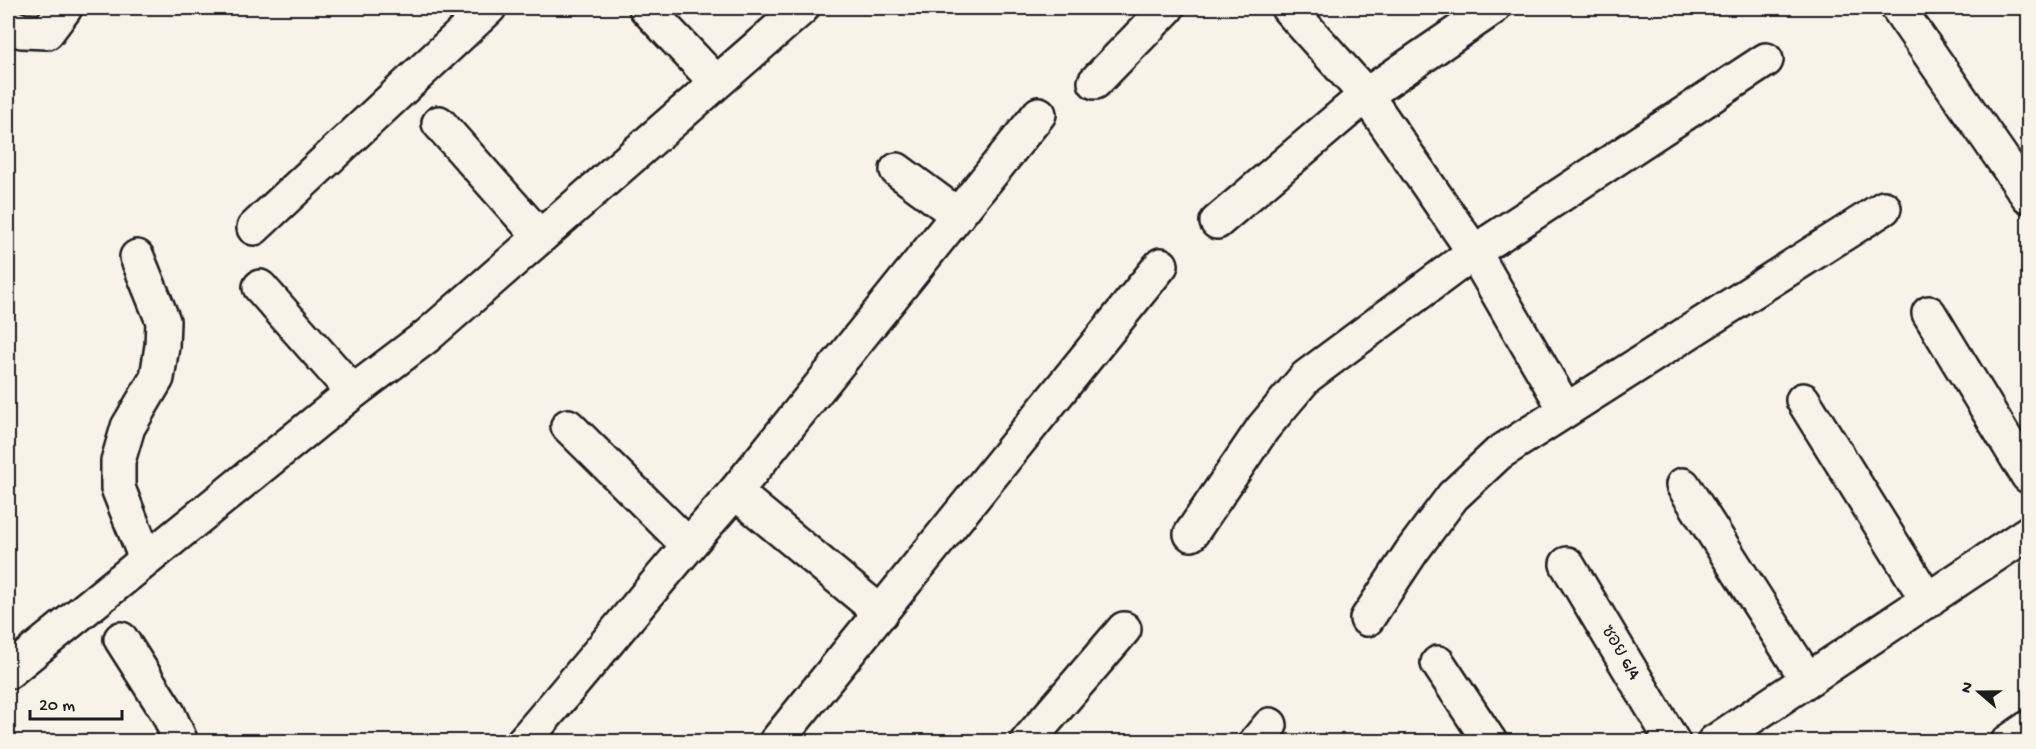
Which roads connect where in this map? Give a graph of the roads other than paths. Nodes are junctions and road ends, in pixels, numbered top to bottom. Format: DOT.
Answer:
graph roads {
  1 [pos="65,8"];
  2 [pos="489,8"];
  3 [pos="646,8"];
  4 [pos="802,8"];
  5 [pos="1167,8"];
  6 [pos="1288,8"];
  7 [pos="1493,8"];
  8 [pos="1898,8"];
  9 [pos="8,25"];
  10 [pos="1766,60"];
  11 [pos="1095,81"];
  12 [pos="716,82"];
  13 [pos="1366,95"];
  14 [pos="1039,114"];
  15 [pos="439,123"];
  16 [pos="897,170"];
  17 [pos="2028,196"];
  18 [pos="1884,208"];
  19 [pos="958,215"];
  20 [pos="1217,222"];
  21 [pos="254,228"];
  22 [pos="540,237"];
  23 [pos="1474,252"];
  24 [pos="137,256"];
  25 [pos="1161,265"];
  26 [pos="260,287"];
  27 [pos="1929,313"];
  28 [pos="354,392"];
  29 [pos="1803,400"];
  30 [pos="1565,409"];
  31 [pos="568,426"];
  32 [pos="2028,476"];
  33 [pos="1683,485"];
  34 [pos="735,492"];
  35 [pos="2028,533"];
  36 [pos="1191,534"];
  37 [pos="688,545"];
  38 [pos="146,559"];
  39 [pos="1567,564"];
  40 [pos="1928,601"];
  41 [pos="881,613"];
  42 [pos="1367,619"];
  43 [pos="1124,629"];
  44 [pos="121,639"];
  45 [pos="1438,663"];
  46 [pos="8,672"];
  47 [pos="1807,679"];
  48 [pos="2028,728"];
  49 [pos="181,741"];
  50 [pos="523,741"];
  51 [pos="776,741"];
  52 [pos="1027,741"];
  53 [pos="1490,741"];
  54 [pos="1673,741"];
  55 [pos="1714,741"];
  56 [pos="2008,741"];
  1 -- 9 [label="street"];
  2 -- 21 [label="street"];
  3 -- 12 [label="street"];
  4 -- 12 [label="street"];
  5 -- 11 [label="street"];
  6 -- 13 [label="street"];
  7 -- 13 [label="street"];
  8 -- 17 [label="street"];
  10 -- 23 [label="street"];
  12 -- 22 [label="street"];
  13 -- 20 [label="street"];
  13 -- 23 [label="street"];
  14 -- 19 [label="street"];
  15 -- 22 [label="street"];
  16 -- 19 [label="street"];
  18 -- 30 [label="street"];
  19 -- 34 [label="street"];
  22 -- 28 [label="street"];
  23 -- 30 [label="street"];
  23 -- 36 [label="street"];
  24 -- 38 [label="street"];
  25 -- 41 [label="street"];
  26 -- 28 [label="street"];
  27 -- 32 [label="street"];
  28 -- 38 [label="street"];
  29 -- 40 [label="street"];
  30 -- 42 [label="street"];
  31 -- 37 [label="street"];
  33 -- 47 [label="street"];
  34 -- 37 [label="street"];
  34 -- 41 [label="street"];
  35 -- 40 [label="street"];
  37 -- 50 [label="street"];
  38 -- 46 [label="street"];
  39 -- 54 [label="street, ซอย 6/4"];
  40 -- 47 [label="street"];
  41 -- 51 [label="street"];
  43 -- 52 [label="street"];
  44 -- 49 [label="street"];
  45 -- 53 [label="street"];
  47 -- 55 [label="street"];
  48 -- 56 [label="street"];
}
